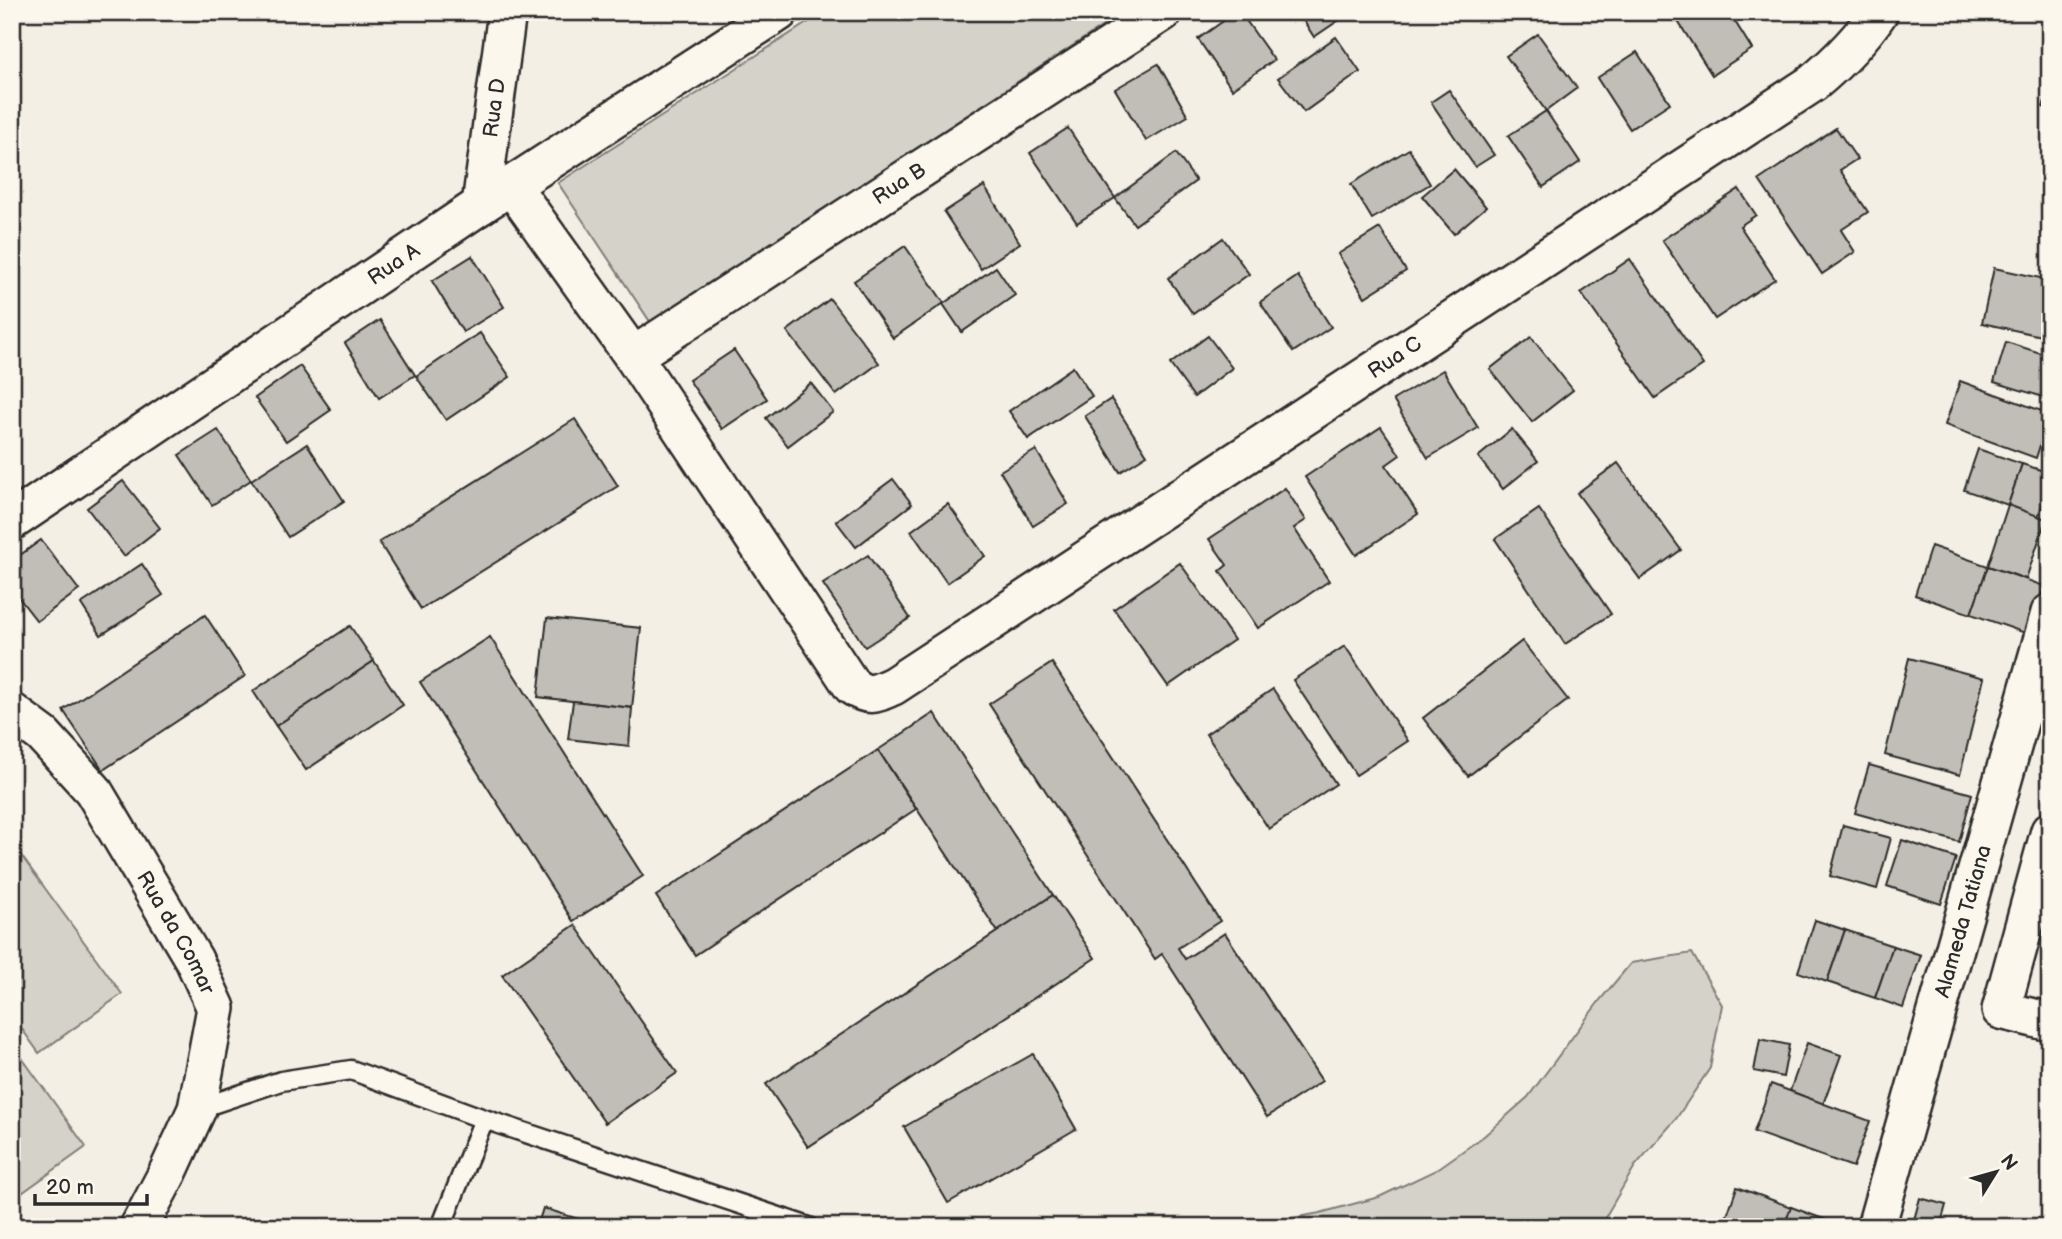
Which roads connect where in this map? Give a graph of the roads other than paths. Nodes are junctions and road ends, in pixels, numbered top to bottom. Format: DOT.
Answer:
graph roads {
  1 [pos="507,12"];
  2 [pos="779,12"];
  3 [pos="1163,12"];
  4 [pos="1879,12"];
  5 [pos="728,29"];
  6 [pos="511,185"];
  7 [pos="481,205"];
  8 [pos="633,356"];
  9 [pos="12,521"];
  10 [pos="2050,613"];
  11 [pos="12,712"];
  12 [pos="2050,831"];
  13 [pos="2050,1022"];
  14 [pos="197,1109"];
  15 [pos="484,1119"];
  16 [pos="139,1227"];
  17 [pos="441,1227"];
  18 [pos="809,1227"];
  19 [pos="1877,1227"];
  1 -- 7 [label="street, Rua D"];
  2 -- 5 [label="street, Rua A"];
  3 -- 8 [label="street, Rua B"];
  4 -- 8 [label="street, Rua C"];
  5 -- 6 [label="street, Rua A"];
  6 -- 7 [label="street, Rua A"];
  6 -- 8 [label="street"];
  7 -- 9 [label="street, Rua A"];
  10 -- 19 [label="street, Alameda Tatiana"];
  11 -- 14 [label="street, Rua da Comar"];
  12 -- 13 [label="street"];
  14 -- 15 [label="lane"];
  14 -- 16 [label="street, Rua da Comar"];
  15 -- 17 [label="lane"];
  15 -- 18 [label="lane"];
}
